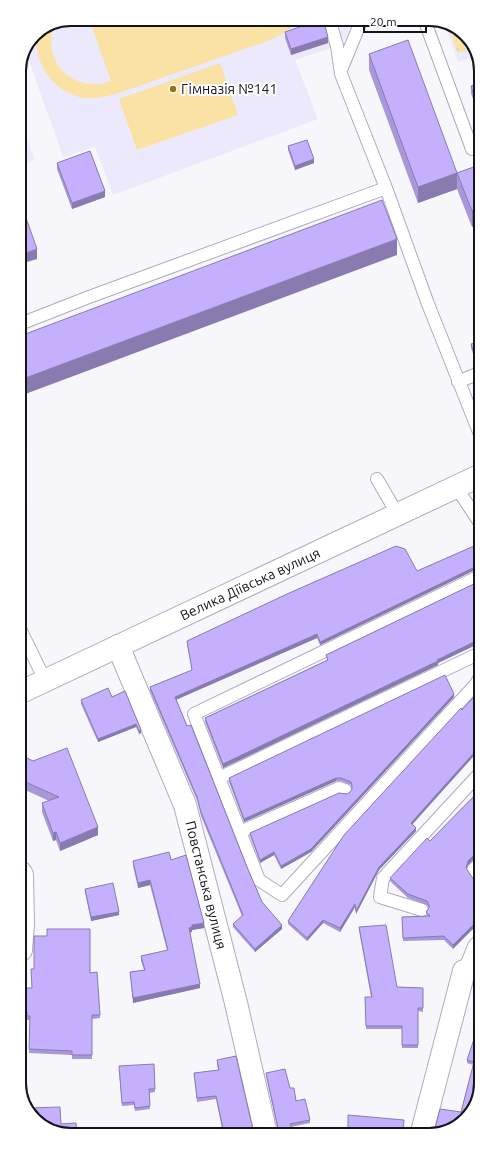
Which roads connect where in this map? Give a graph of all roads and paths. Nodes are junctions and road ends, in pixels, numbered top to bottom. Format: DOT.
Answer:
graph roads {
  1 [pos="331,26"];
  2 [pos="359,26"];
  3 [pos="427,26"];
  4 [pos="340,70"];
  5 [pos="474,147"];
  6 [pos="386,188"];
  7 [pos="26,322"];
  8 [pos="474,374"];
  9 [pos="458,382"];
  10 [pos="474,420"];
  11 [pos="474,478"];
  12 [pos="377,479"];
  13 [pos="456,487"];
  14 [pos="474,514"];
  15 [pos="398,515"];
  16 [pos="474,579"];
  17 [pos="26,643"];
  18 [pos="118,646"];
  19 [pos="474,656"];
  20 [pos="45,680"];
  21 [pos="474,686"];
  22 [pos="26,690"];
  23 [pos="220,778"];
  24 [pos="474,779"];
  25 [pos="345,790"];
  26 [pos="240,832"];
  27 [pos="422,910"];
  28 [pos="474,946"];
  29 [pos="464,971"];
  30 [pos="265,1128"];
  31 [pos="423,1128"];
  1 -- 4 [label="lane"];
  2 -- 4 [label="lane"];
  3 -- 5 [label="lane"];
  4 -- 6 [label="lane"];
  6 -- 7 [label="lane"];
  6 -- 9 [label="lane"];
  8 -- 9 [label="lane"];
  9 -- 10 [label="lane"];
  11 -- 13 [label="street, Велика Діївська вулиця"];
  12 -- 15 [label="lane"];
  13 -- 14 [label="lane"];
  13 -- 15 [label="street, Велика Діївська вулиця"];
  15 -- 18 [label="street, Велика Діївська вулиця"];
  16 -- 23 [label="lane"];
  17 -- 20 [label="lane"];
  18 -- 20 [label="street, Велика Діївська вулиця"];
  18 -- 30 [label="street, Повстанська вулиця"];
  19 -- 23 [label="lane"];
  20 -- 22 [label="street, Велика Діївська вулиця"];
  21 -- 26 [label="lane"];
  23 -- 26 [label="lane"];
  24 -- 27 [label="lane"];
  25 -- 26 [label="lane"];
  28 -- 29 [label="lane"];
  29 -- 31 [label="street"];
}
